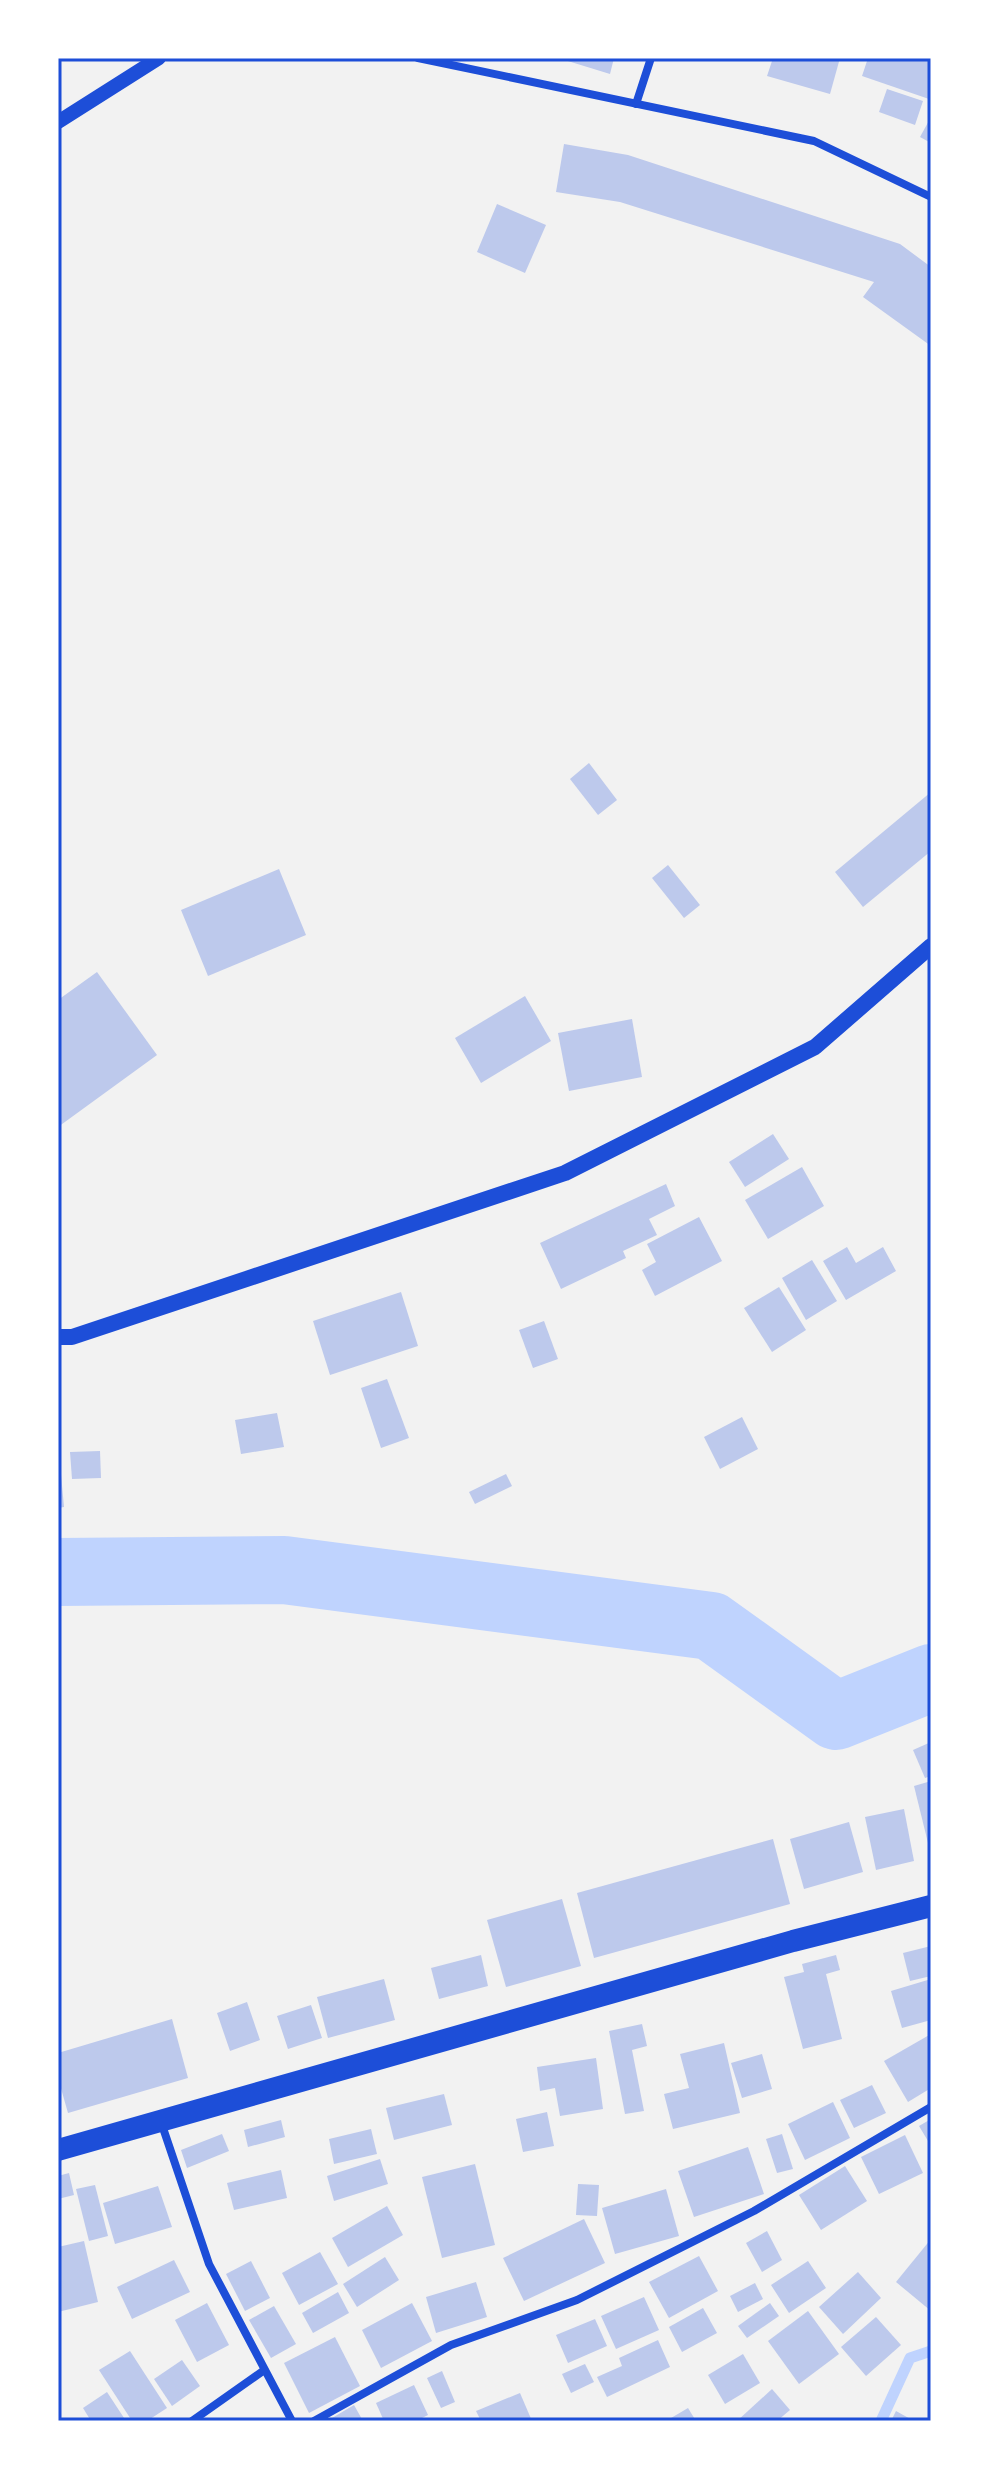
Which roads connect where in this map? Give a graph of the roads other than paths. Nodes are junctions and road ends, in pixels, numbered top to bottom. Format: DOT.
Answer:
graph roads {
  1 [pos="159,58"];
  2 [pos="418,58"];
  3 [pos="651,58"];
  4 [pos="636,104"];
  5 [pos="58,122"];
  6 [pos="931,197"];
  7 [pos="931,946"];
  8 [pos="58,1337"];
  9 [pos="931,1906"];
  10 [pos="931,2107"];
  11 [pos="161,2121"];
  12 [pos="58,2150"];
  13 [pos="263,2371"];
  14 [pos="192,2421"];
  15 [pos="292,2421"];
  16 [pos="314,2421"];
  1 -- 5 [label="street"];
  2 -- 4 [label="street"];
  3 -- 4 [label="street"];
  4 -- 6 [label="street"];
  7 -- 8 [label="main road"];
  9 -- 11 [label="highway"];
  10 -- 16 [label="street"];
  11 -- 12 [label="highway"];
  11 -- 13 [label="street"];
  13 -- 14 [label="street"];
  13 -- 15 [label="street"];
}
